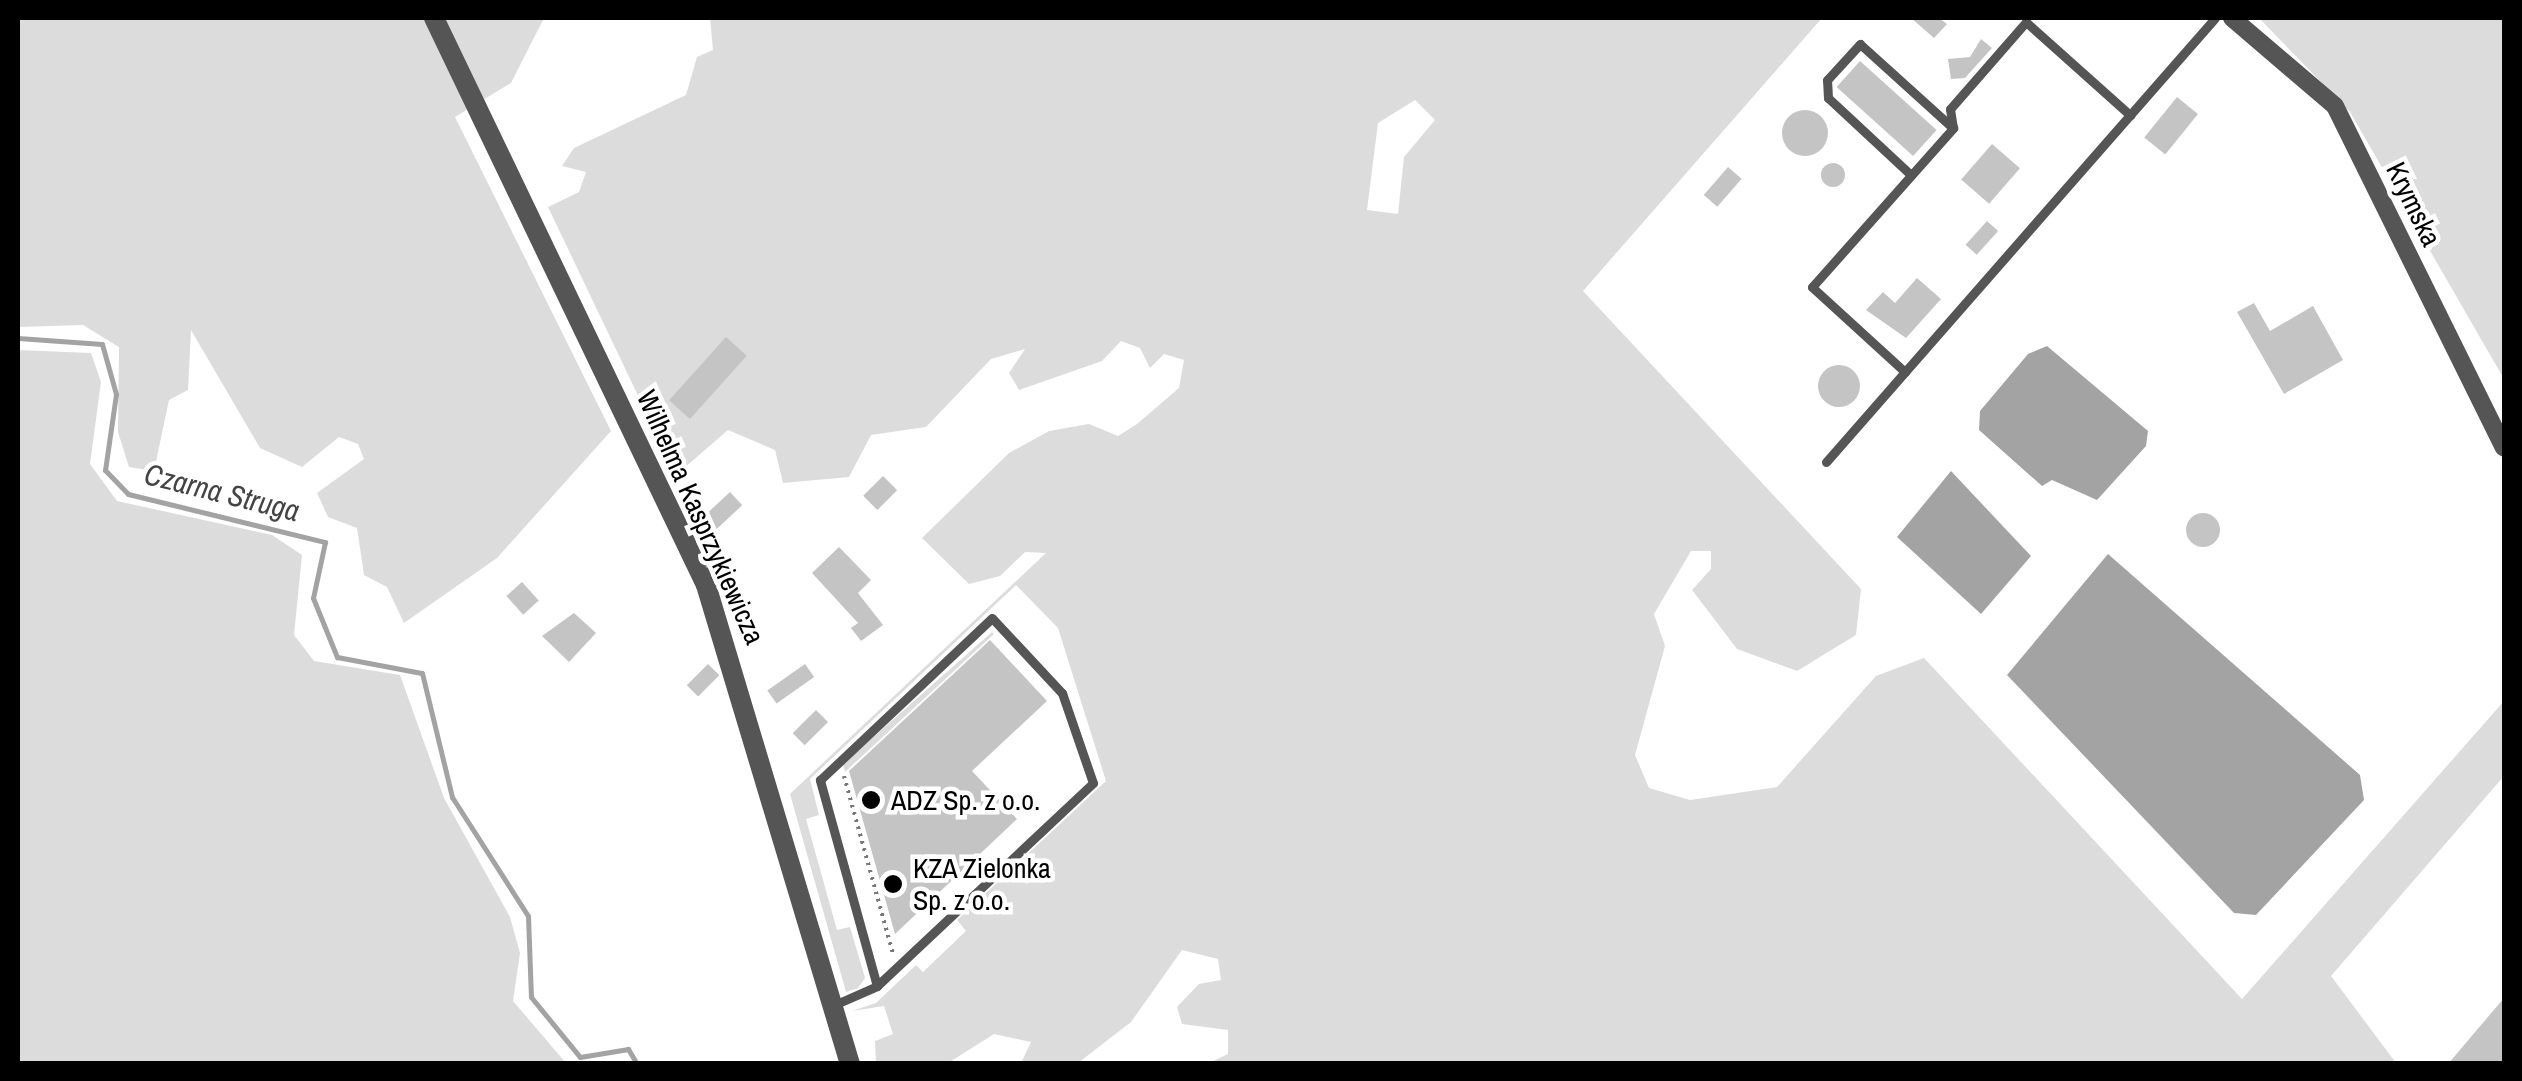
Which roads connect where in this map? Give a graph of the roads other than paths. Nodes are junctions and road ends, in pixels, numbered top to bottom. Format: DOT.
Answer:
graph roads {
  1 [pos="434,18"];
  2 [pos="2216,18"];
  3 [pos="2232,18"];
  4 [pos="2130,115"];
  5 [pos="1953,128"];
  6 [pos="1911,175"];
  7 [pos="1905,372"];
  8 [pos="2504,448"];
  9 [pos="1826,462"];
  10 [pos="877,986"];
  11 [pos="832,1005"];
  12 [pos="850,1064"];
  1 -- 11 [label="street, Wilhelma Kasprzykiewicza"];
  2 -- 4 [label="lane"];
  3 -- 8 [label="street, Krymska"];
  4 -- 5 [label="lane"];
  4 -- 7 [label="lane"];
  5 -- 6 [label="lane"];
  5 -- 6 [label="lane"];
  6 -- 7 [label="lane"];
  7 -- 9 [label="lane"];
  10 -- 10 [label="lane"];
  10 -- 11 [label="lane"];
  11 -- 12 [label="street, Wilhelma Kasprzykiewicza"];
}
